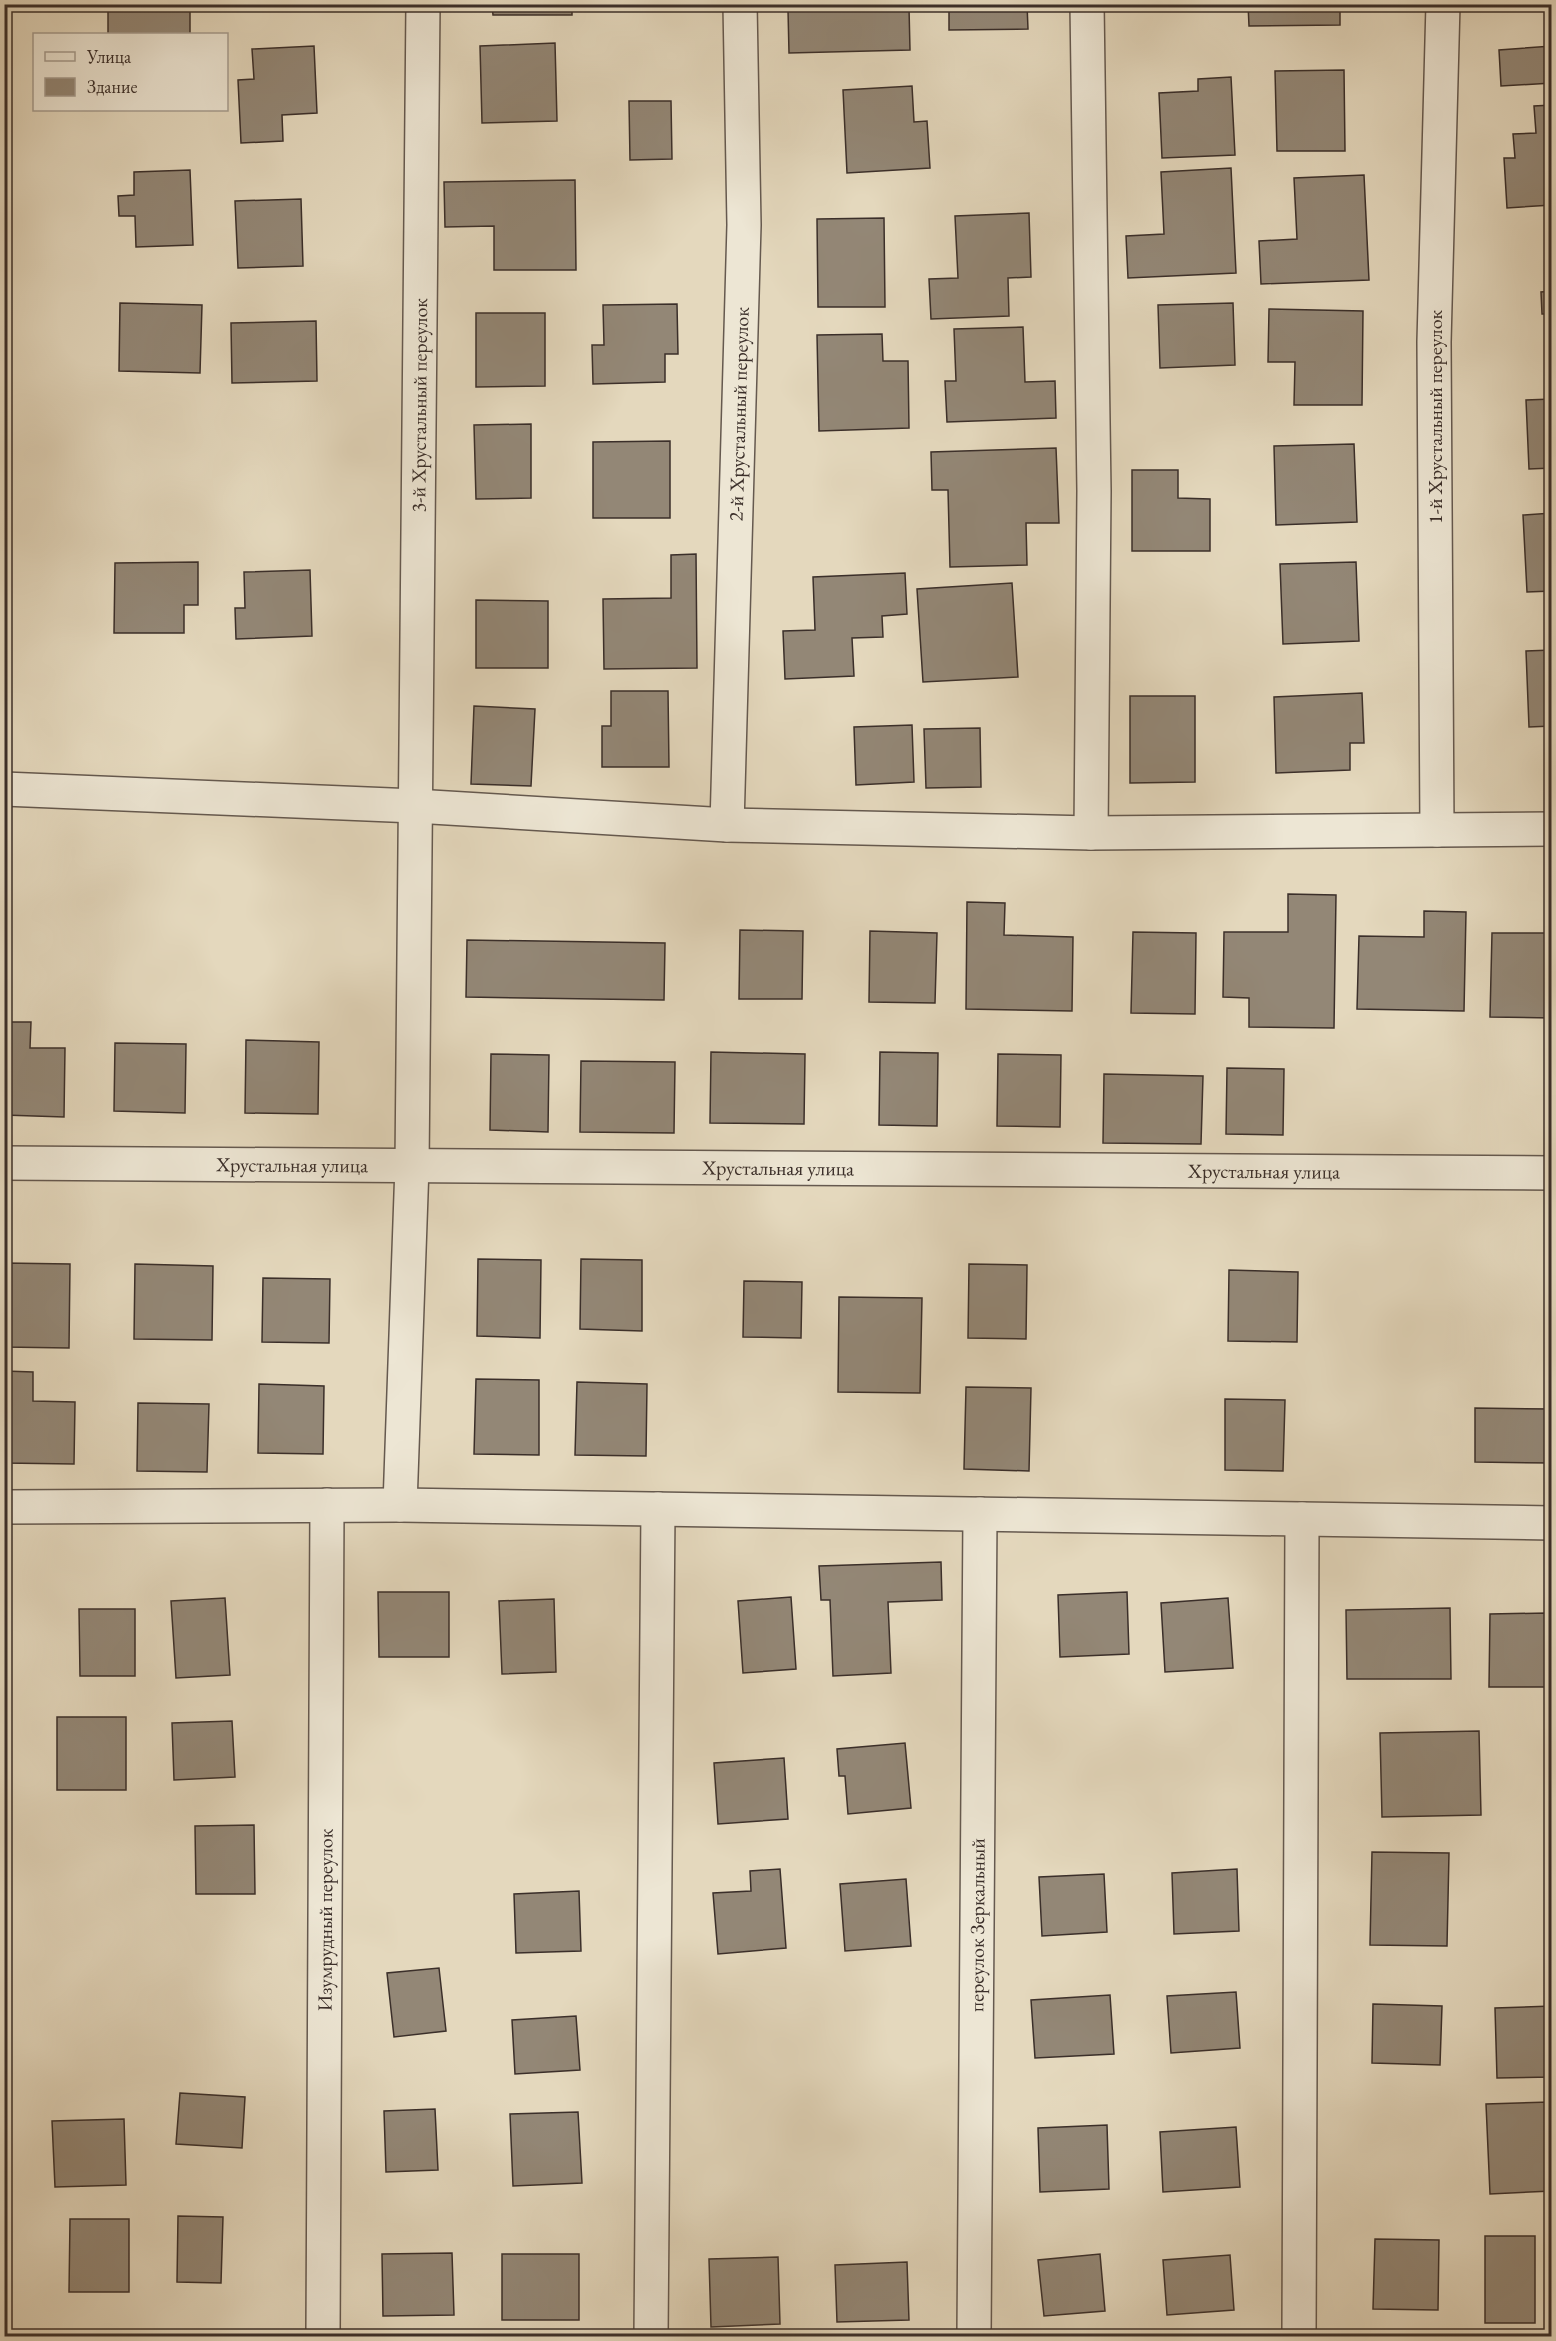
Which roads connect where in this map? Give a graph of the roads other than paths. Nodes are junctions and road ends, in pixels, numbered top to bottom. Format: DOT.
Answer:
graph roads {
  1 [pos="423,4"];
  2 [pos="741,4"];
  3 [pos="1087,4"];
  4 [pos="1443,4"];
  5 [pos="4,789"];
  6 [pos="415,806"];
  7 [pos="727,825"];
  8 [pos="1551,829"];
  9 [pos="1437,830"];
  10 [pos="1091,833"];
  11 [pos="4,1163"];
  12 [pos="412,1166"];
  13 [pos="1551,1173"];
  14 [pos="327,1505"];
  15 [pos="400,1505"];
  16 [pos="4,1507"];
  17 [pos="658,1509"];
  18 [pos="980,1514"];
  19 [pos="1302,1519"];
  20 [pos="1551,1523"];
  21 [pos="323,2337"];
  22 [pos="651,2337"];
  23 [pos="974,2337"];
  24 [pos="1299,2337"];
  1 -- 6 [label="street, 3-й Хрустальный переулок"];
  2 -- 7 [label="street, 2-й Хрустальный переулок"];
  3 -- 10 [label="street"];
  4 -- 9 [label="street, 1-й Хрустальный переулок"];
  5 -- 6 [label="street"];
  6 -- 7 [label="street"];
  6 -- 12 [label="street, 3-й Хрустальный переулок"];
  7 -- 10 [label="street"];
  8 -- 9 [label="street"];
  9 -- 10 [label="street"];
  11 -- 12 [label="street, Хрустальная улица"];
  12 -- 13 [label="street, Хрустальная улица"];
  12 -- 15 [label="street, 3-й Хрустальный переулок"];
  14 -- 15 [label="street"];
  14 -- 16 [label="street"];
  14 -- 21 [label="street, Изумрудный переулок"];
  15 -- 17 [label="street"];
  17 -- 18 [label="street"];
  17 -- 22 [label="street"];
  18 -- 19 [label="street"];
  18 -- 23 [label="street, переулок Зеркальный"];
  19 -- 20 [label="street"];
  19 -- 24 [label="street"];
}
